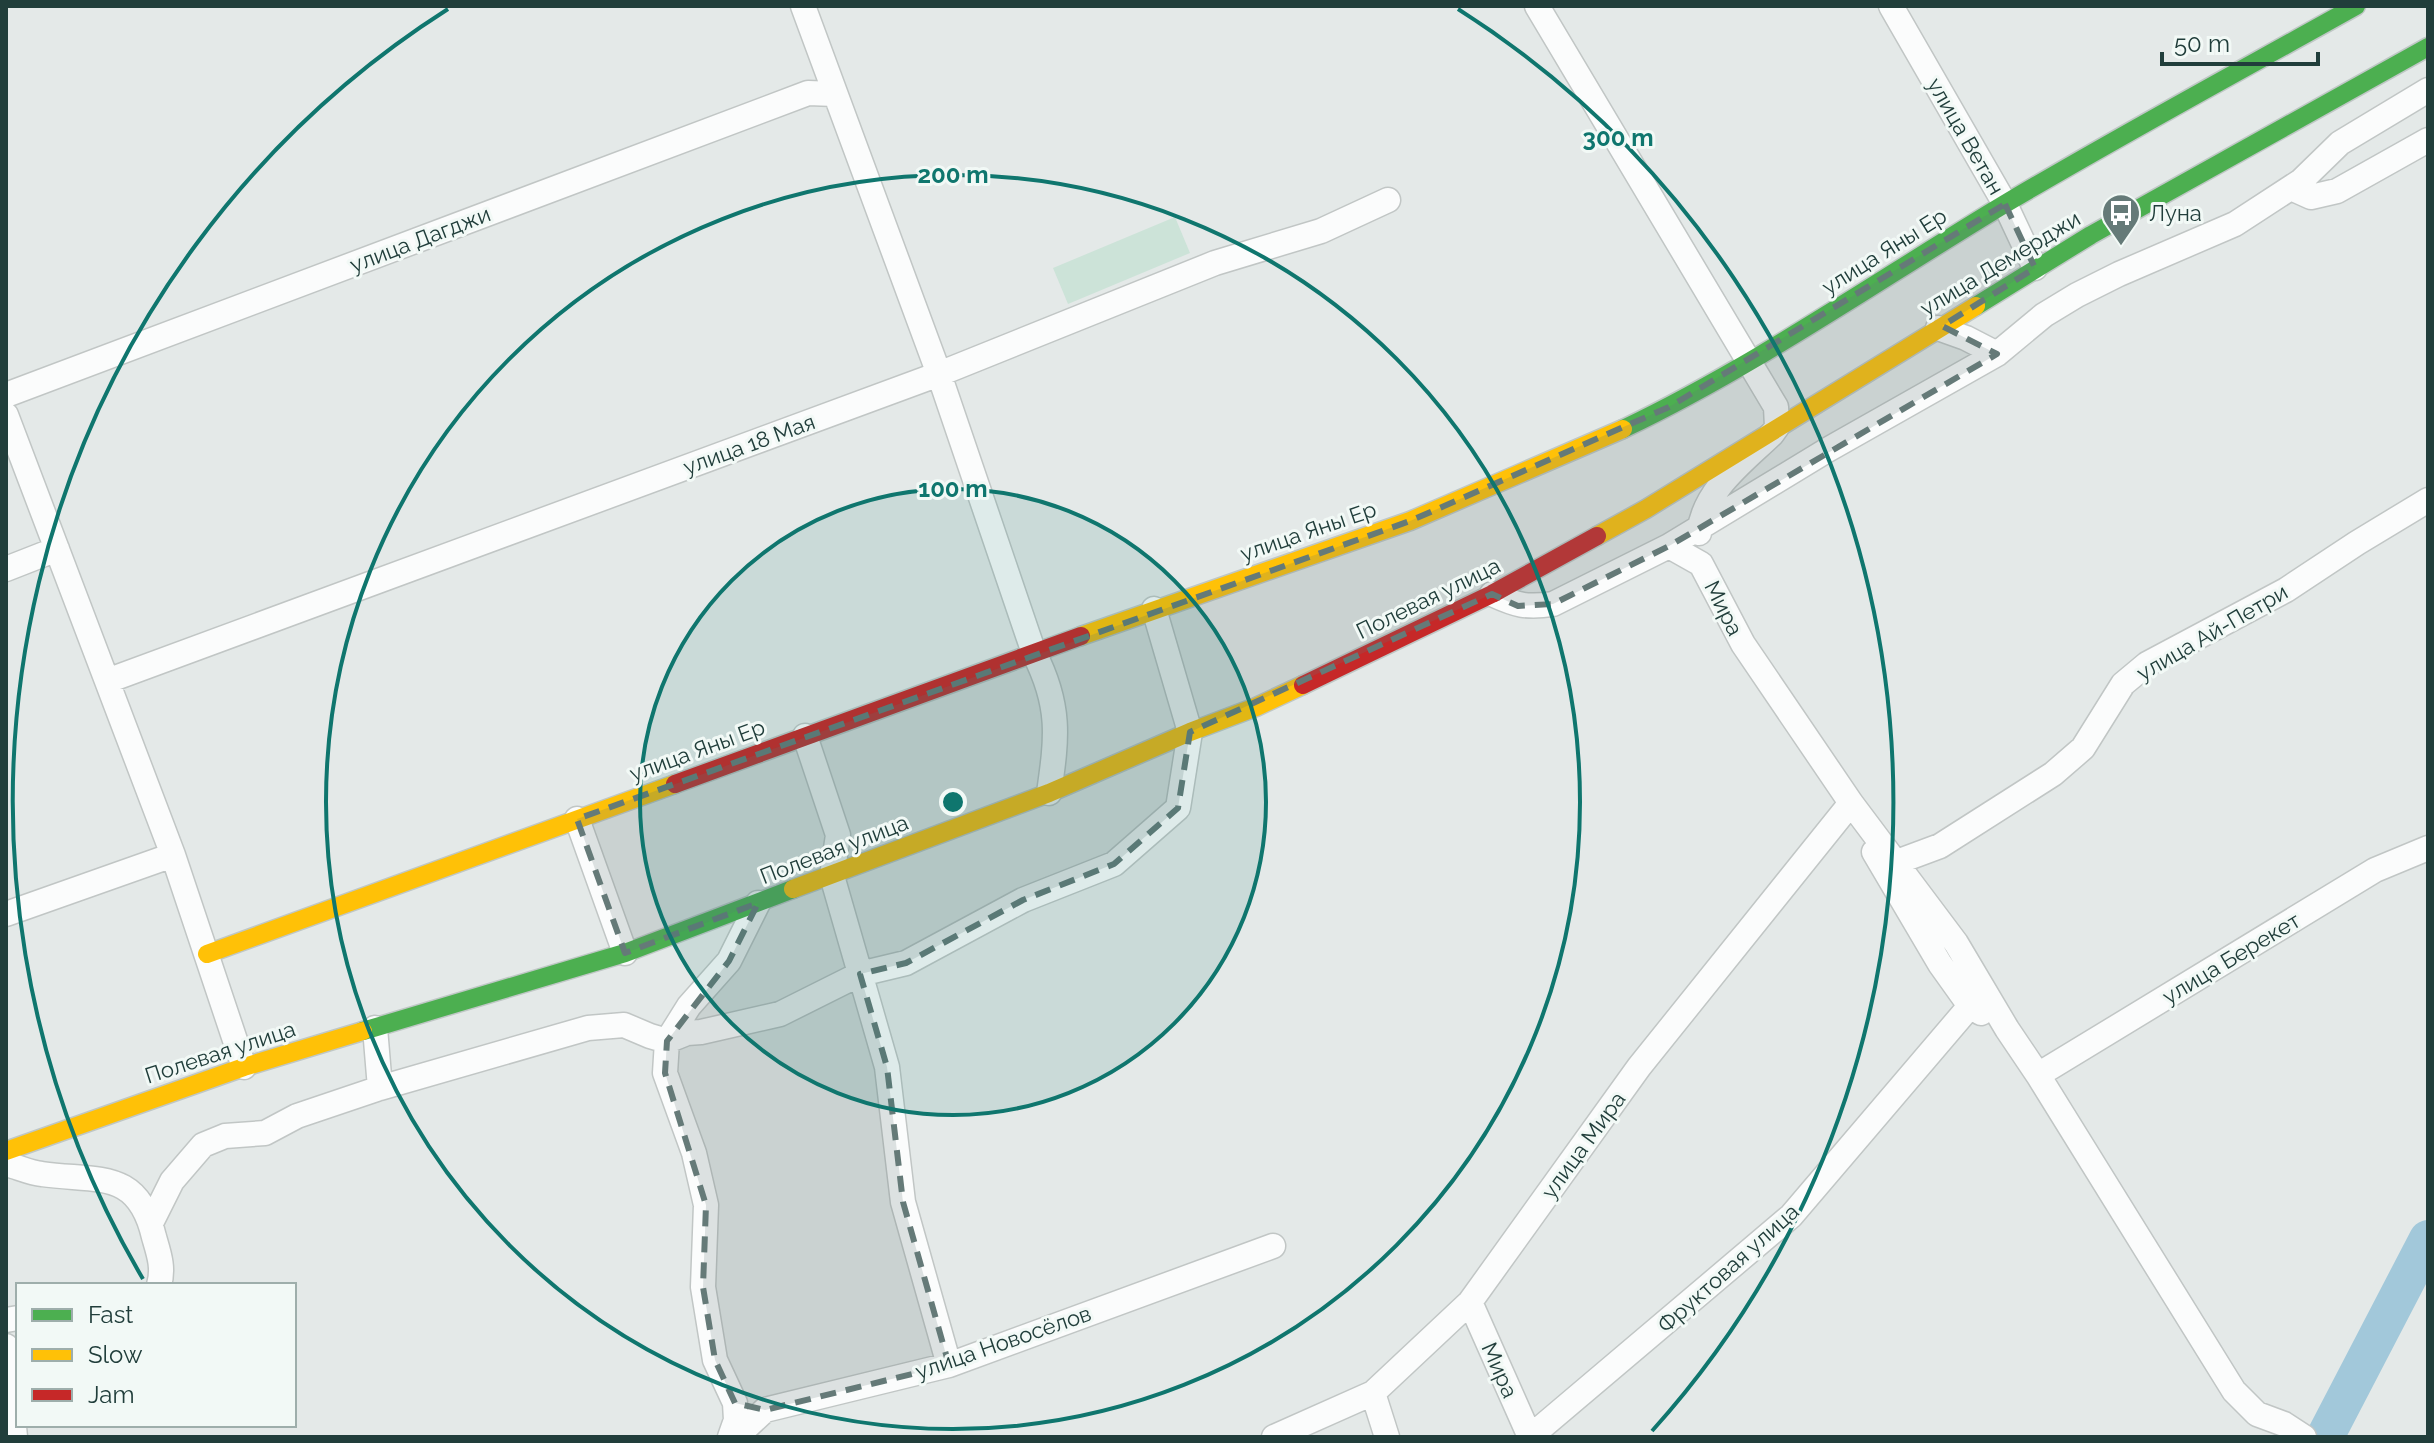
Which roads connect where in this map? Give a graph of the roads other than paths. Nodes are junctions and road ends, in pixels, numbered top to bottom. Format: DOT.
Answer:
graph roads {
  1 [pos="803,6"];
  2 [pos="1537,6"];
  3 [pos="1891,6"];
  4 [pos="2356,6"];
  5 [pos="2428,47"];
  6 [pos="2428,90"];
  7 [pos="835,94"];
  8 [pos="2428,140"];
  9 [pos="2291,188"];
  10 [pos="1388,200"];
  11 [pos="2005,204"];
  12 [pos="2035,268"];
  13 [pos="1938,328"];
  14 [pos="1997,354"];
  15 [pos="1749,362"];
  16 [pos="939,374"];
  17 [pos="6,395"];
  18 [pos="6,415"];
  19 [pos="1777,427"];
  20 [pos="2428,500"];
  21 [pos="1646,509"];
  22 [pos="1700,528"];
  23 [pos="1669,546"];
  24 [pos="57,549"];
  25 [pos="1701,564"];
  26 [pos="6,569"];
  27 [pos="1492,594"];
  28 [pos="1154,609"];
  29 [pos="1034,653"];
  30 [pos="107,681"];
  31 [pos="1190,732"];
  32 [pos="805,736"];
  33 [pos="1049,793"];
  34 [pos="1851,803"];
  35 [pos="577,819"];
  36 [pos="2428,848"];
  37 [pos="173,855"];
  38 [pos="1897,862"];
  39 [pos="832,876"];
  40 [pos="758,903"];
  41 [pos="6,914"];
  42 [pos="625,953"];
  43 [pos="207,954"];
  44 [pos="860,974"];
  45 [pos="1970,1006"];
  46 [pos="375,1028"];
  47 [pos="2007,1029"];
  48 [pos="667,1041"];
  49 [pos="244,1067"];
  50 [pos="2038,1075"];
  51 [pos="380,1088"];
  52 [pos="6,1151"];
  53 [pos="6,1164"];
  54 [pos="151,1223"];
  55 [pos="1273,1246"];
  56 [pos="160,1283"];
  57 [pos="1470,1302"];
  58 [pos="6,1346"];
  59 [pos="949,1365"];
  60 [pos="1373,1393"];
  61 [pos="735,1403"];
  62 [pos="765,1410"];
  63 [pos="15,1437"];
  64 [pos="733,1437"];
  65 [pos="1274,1437"];
  66 [pos="1387,1437"];
  67 [pos="1530,1437"];
  68 [pos="2303,1437"];
  1 -- 7 [label="street"];
  2 -- 15 [label="street"];
  3 -- 11 [label="street, улица Ветан"];
  4 -- 11 [label="main road, улица Яны Ер"];
  5 -- 12 [label="main road, улица Демерджи"];
  6 -- 9 [label="street"];
  7 -- 16 [label="street"];
  7 -- 17 [label="street, улица Дагджи"];
  8 -- 9 [label="street"];
  9 -- 14 [label="street"];
  10 -- 16 [label="street, улица 18 Мая"];
  11 -- 12 [label="street, улица Ветан"];
  11 -- 15 [label="main road, улица Яны Ер"];
  12 -- 13 [label="main road, улица Демерджи"];
  13 -- 14 [label="street"];
  13 -- 19 [label="main road, улица Демерджи"];
  14 -- 22 [label="street"];
  15 -- 19 [label="street"];
  15 -- 28 [label="main road, улица Яны Ер"];
  16 -- 29 [label="street"];
  16 -- 30 [label="street, улица 18 Мая"];
  18 -- 24 [label="street"];
  19 -- 21 [label="main road, улица Демерджи"];
  19 -- 22 [label="street"];
  20 -- 38 [label="street, улица Ай-Петри"];
  21 -- 27 [label="main road, Полевая улица"];
  22 -- 23 [label="street"];
  22 -- 25 [label="street"];
  23 -- 25 [label="street, Мира"];
  23 -- 27 [label="street"];
  24 -- 26 [label="street"];
  24 -- 30 [label="street"];
  25 -- 34 [label="street, Мира"];
  27 -- 31 [label="main road, Полевая улица"];
  28 -- 29 [label="main road, улица Яны Ер"];
  28 -- 31 [label="street"];
  29 -- 32 [label="main road, улица Яны Ер"];
  29 -- 33 [label="street"];
  30 -- 37 [label="street"];
  31 -- 33 [label="main road, Полевая улица"];
  31 -- 44 [label="street"];
  32 -- 35 [label="main road, улица Яны Ер"];
  32 -- 39 [label="street"];
  33 -- 39 [label="main road, Полевая улица"];
  34 -- 38 [label="street"];
  34 -- 45 [label="street"];
  34 -- 57 [label="street, улица Мира"];
  35 -- 42 [label="street"];
  35 -- 43 [label="main road, улица Яны Ер"];
  36 -- 50 [label="street, улица Берекет"];
  37 -- 41 [label="street"];
  37 -- 43 [label="street"];
  38 -- 47 [label="street"];
  39 -- 40 [label="main road, Полевая улица"];
  39 -- 44 [label="street"];
  40 -- 42 [label="main road, Полевая улица"];
  40 -- 48 [label="street"];
  42 -- 46 [label="main road, Полевая улица"];
  43 -- 49 [label="street"];
  44 -- 48 [label="street"];
  44 -- 59 [label="street"];
  45 -- 47 [label="street"];
  45 -- 67 [label="street, Фруктовая улица"];
  46 -- 49 [label="main road, Полевая улица"];
  46 -- 51 [label="street"];
  47 -- 50 [label="street"];
  48 -- 51 [label="street"];
  48 -- 61 [label="street"];
  49 -- 52 [label="main road, Полевая улица"];
  50 -- 68 [label="street"];
  51 -- 54 [label="street"];
  53 -- 54 [label="street"];
  54 -- 56 [label="street"];
  55 -- 59 [label="street, улица Новосёлов"];
  57 -- 60 [label="street, улица Мира"];
  57 -- 67 [label="street, Мира"];
  58 -- 63 [label="street"];
  59 -- 62 [label="street, улица Новосёлов"];
  60 -- 65 [label="street, улица Мира"];
  60 -- 66 [label="street"];
  61 -- 62 [label="street"];
  61 -- 64 [label="street"];
  62 -- 64 [label="street, улица Новосёлов"];
}
